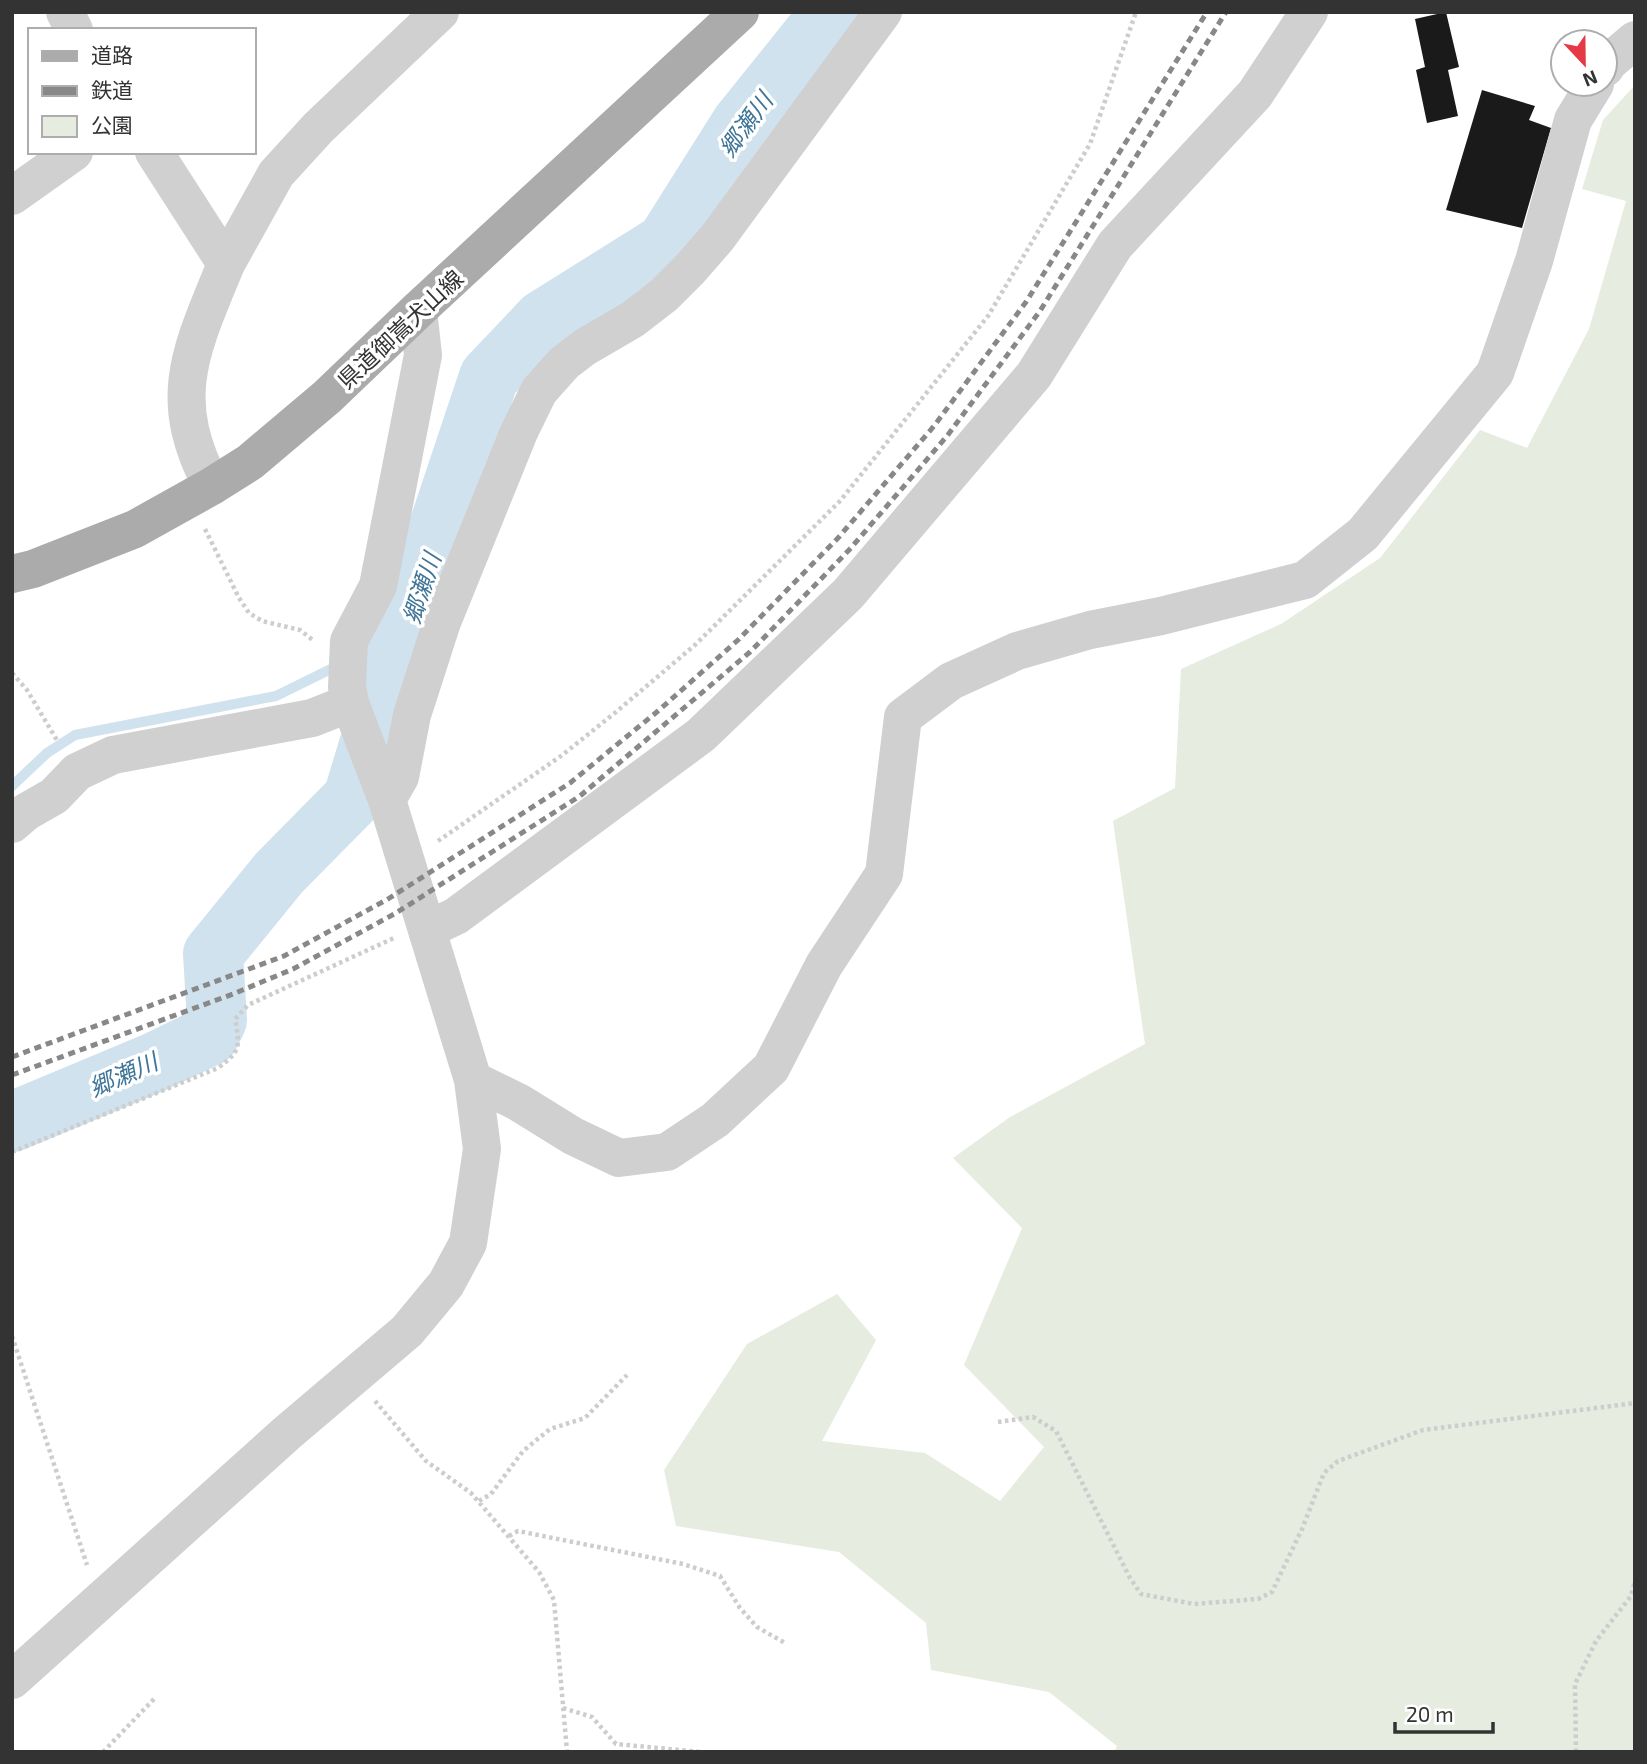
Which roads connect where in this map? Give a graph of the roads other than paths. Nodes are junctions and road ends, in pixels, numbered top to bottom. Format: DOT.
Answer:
graph roads {
  1 [pos="65,12"];
  2 [pos="440,12"];
  3 [pos="740,12"];
  4 [pos="883,12"];
  5 [pos="1309,12"];
  6 [pos="73,28"];
  7 [pos="1635,40"];
  8 [pos="1619,54"];
  9 [pos="1586,98"];
  10 [pos="71,154"];
  11 [pos="155,154"];
  12 [pos="12,196"];
  13 [pos="226,264"];
  14 [pos="418,310"];
  15 [pos="201,492"];
  16 [pos="12,574"];
  17 [pos="348,695"];
  18 [pos="384,793"];
  19 [pos="12,824"];
  20 [pos="426,925"];
  21 [pos="473,1080"];
  22 [pos="12,1680"];
  1 -- 6 [label="street"];
  2 -- 13 [label="street"];
  3 -- 14 [label="main road, 県道御嵩犬山線"];
  4 -- 18 [label="street"];
  5 -- 20 [label="street"];
  7 -- 8 [label="street"];
  9 -- 21 [label="street"];
  10 -- 12 [label="street"];
  11 -- 13 [label="street"];
  13 -- 15 [label="street"];
  14 -- 15 [label="main road, 県道御嵩犬山線"];
  14 -- 17 [label="street"];
  15 -- 16 [label="main road, 県道御嵩犬山線"];
  17 -- 18 [label="street"];
  17 -- 19 [label="street"];
  18 -- 20 [label="street"];
  20 -- 21 [label="street"];
  21 -- 22 [label="street"];
}
